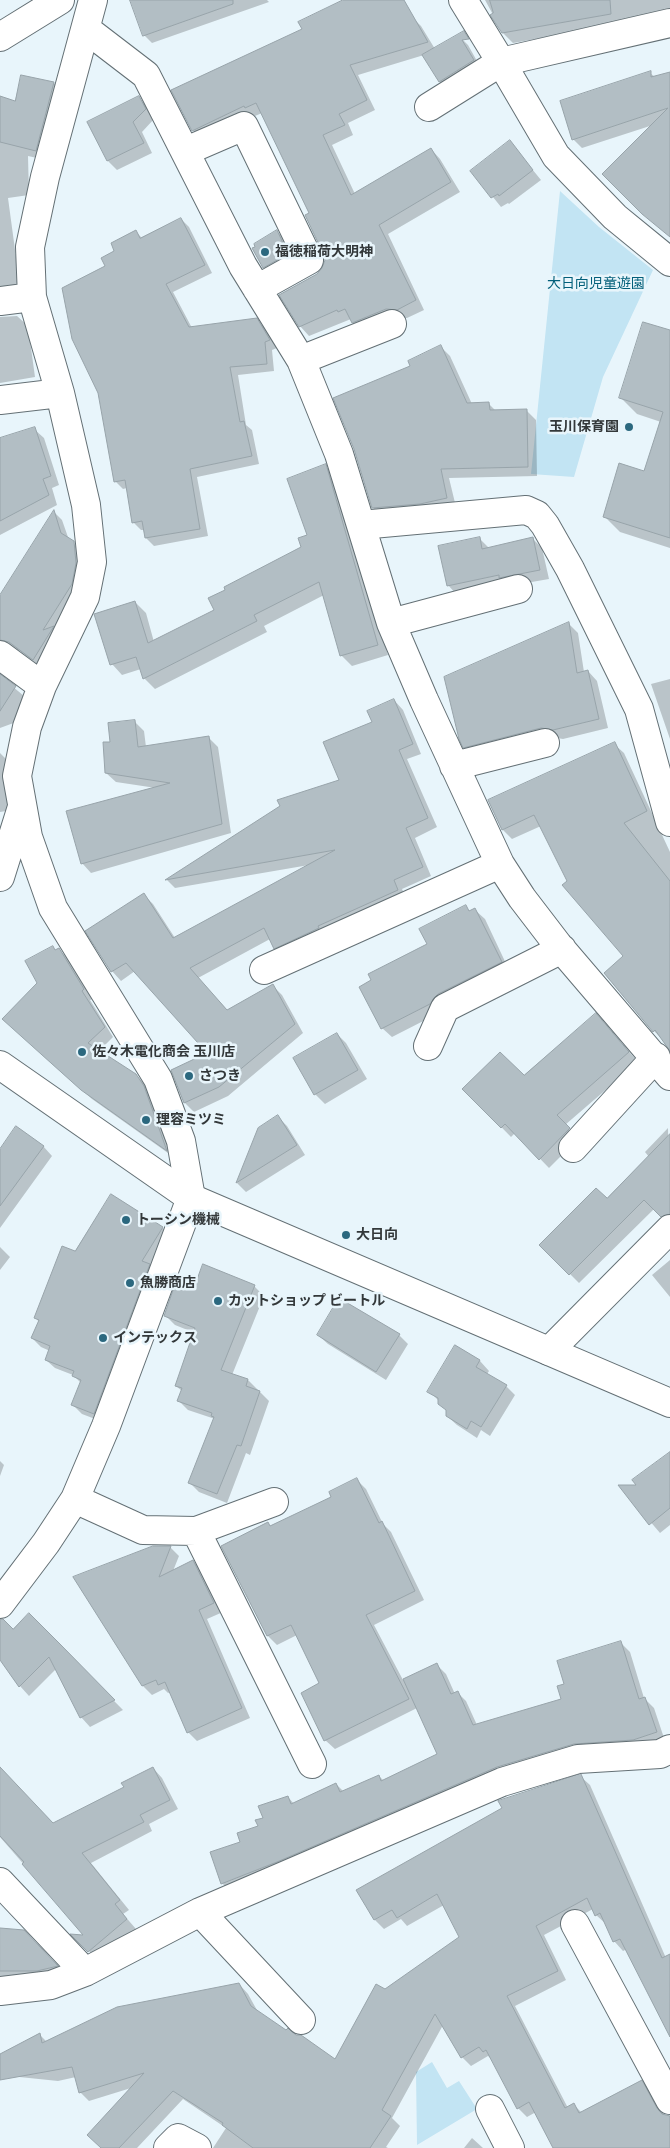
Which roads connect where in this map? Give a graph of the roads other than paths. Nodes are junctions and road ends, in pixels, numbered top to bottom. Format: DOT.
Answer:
graph roads {
  1 [pos="60,0"];
  2 [pos="93,0"];
  3 [pos="463,0"];
  4 [pos="670,24"];
  5 [pos="86,30"];
  6 [pos="0,37"];
  7 [pos="501,62"];
  8 [pos="429,107"];
  9 [pos="186,151"];
  10 [pos="670,262"];
  11 [pos="257,289"];
  12 [pos="32,297"];
  13 [pos="0,301"];
  14 [pos="392,324"];
  15 [pos="301,360"];
  16 [pos="60,393"];
  17 [pos="0,400"];
  18 [pos="361,525"];
  19 [pos="518,589"];
  20 [pos="391,623"];
  21 [pos="0,655"];
  22 [pos="42,686"];
  23 [pos="545,743"];
  24 [pos="454,766"];
  25 [pos="22,806"];
  26 [pos="670,822"];
  27 [pos="500,864"];
  28 [pos="0,877"];
  29 [pos="562,949"];
  30 [pos="264,970"];
  31 [pos="428,1046"];
  32 [pos="0,1065"];
  33 [pos="663,1067"];
  34 [pos="573,1148"];
  35 [pos="192,1198"];
  36 [pos="670,1229"];
  37 [pos="549,1351"];
  38 [pos="670,1403"];
  39 [pos="75,1499"];
  40 [pos="274,1502"];
  41 [pos="196,1531"];
  42 [pos="0,1604"];
  43 [pos="670,1750"];
  44 [pos="312,1764"];
  45 [pos="0,1882"];
  46 [pos="11,1906"];
  47 [pos="200,1912"];
  48 [pos="575,1924"];
  49 [pos="85,1972"];
  50 [pos="0,1991"];
  51 [pos="301,2020"];
  52 [pos="670,2100"];
  53 [pos="490,2109"];
  54 [pos="168,2148"];
  55 [pos="197,2148"];
  56 [pos="510,2148"];
  1 -- 6 [label="street"];
  2 -- 5 [label="street"];
  3 -- 7 [label="street"];
  4 -- 7 [label="street"];
  5 -- 9 [label="street"];
  5 -- 12 [label="street"];
  7 -- 8 [label="street"];
  7 -- 10 [label="street"];
  9 -- 11 [label="street"];
  9 -- 11 [label="street"];
  11 -- 15 [label="street"];
  12 -- 13 [label="street"];
  12 -- 16 [label="street"];
  14 -- 15 [label="street"];
  15 -- 18 [label="street"];
  16 -- 17 [label="street"];
  16 -- 22 [label="street"];
  18 -- 20 [label="street"];
  18 -- 26 [label="street"];
  19 -- 20 [label="street"];
  20 -- 24 [label="street"];
  21 -- 22 [label="street"];
  22 -- 25 [label="street"];
  23 -- 24 [label="street"];
  24 -- 27 [label="street"];
  25 -- 28 [label="street"];
  25 -- 35 [label="street"];
  27 -- 29 [label="street"];
  27 -- 30 [label="street"];
  29 -- 31 [label="street"];
  29 -- 33 [label="street"];
  32 -- 35 [label="street"];
  33 -- 34 [label="street"];
  35 -- 37 [label="street"];
  35 -- 39 [label="street"];
  36 -- 37 [label="street"];
  37 -- 38 [label="street"];
  39 -- 41 [label="street"];
  39 -- 42 [label="street"];
  40 -- 41 [label="street"];
  41 -- 44 [label="street"];
  43 -- 47 [label="street"];
  45 -- 46 [label="street"];
  46 -- 49 [label="street"];
  47 -- 49 [label="street"];
  47 -- 51 [label="street"];
  48 -- 52 [label="street"];
  49 -- 50 [label="street"];
  53 -- 56 [label="street"];
  54 -- 55 [label="street"];
}
